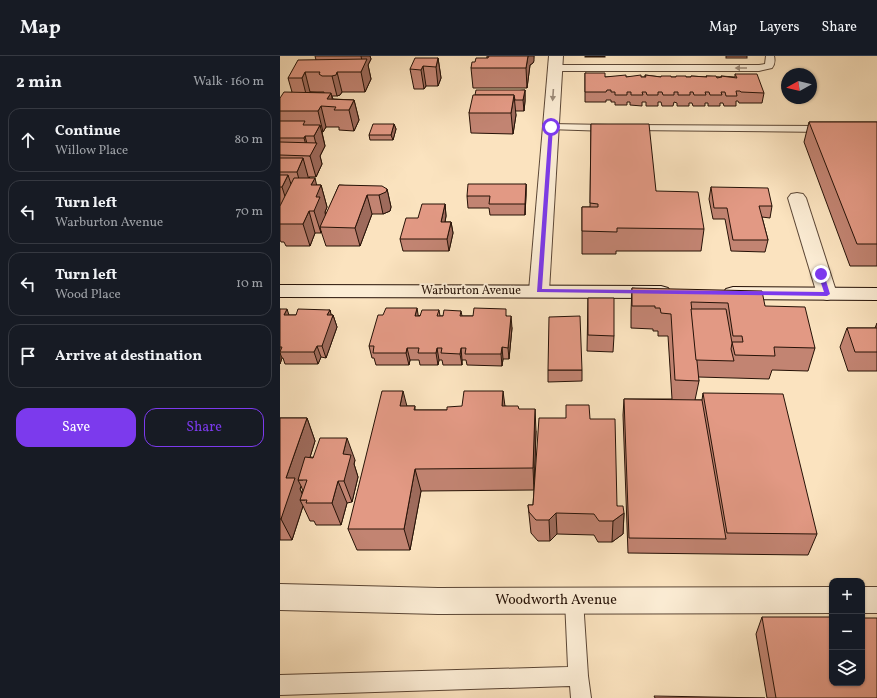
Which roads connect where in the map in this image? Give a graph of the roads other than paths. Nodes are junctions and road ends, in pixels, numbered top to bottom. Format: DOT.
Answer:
graph roads {
  1 [pos="770,56"];
  2 [pos="556,62"];
  3 [pos="551,127"];
  4 [pos="838,129"];
  5 [pos="797,198"];
  6 [pos="280,291"];
  7 [pos="539,291"];
  8 [pos="679,292"];
  9 [pos="718,293"];
  10 [pos="827,294"];
  11 [pos="877,294"];
  12 [pos="280,597"];
  13 [pos="574,600"];
  14 [pos="829,600"];
  15 [pos="865,600"];
  16 [pos="877,600"];
  17 [pos="578,676"];
  18 [pos="280,685"];
  19 [pos="581,698"];
  1 -- 2 [label="lane, one-way"];
  2 -- 3 [label="street, one-way"];
  3 -- 4 [label="lane"];
  3 -- 7 [label="street"];
  5 -- 10 [label="street"];
  6 -- 7 [label="street, Warburton Avenue"];
  7 -- 8 [label="street, Warburton Avenue"];
  9 -- 10 [label="street"];
  10 -- 11 [label="street"];
  12 -- 13 [label="street, Woodworth Avenue"];
  13 -- 14 [label="street, Woodworth Avenue"];
  13 -- 17 [label="lane"];
  15 -- 16 [label="street"];
  17 -- 18 [label="lane"];
  17 -- 19 [label="lane"];
}
